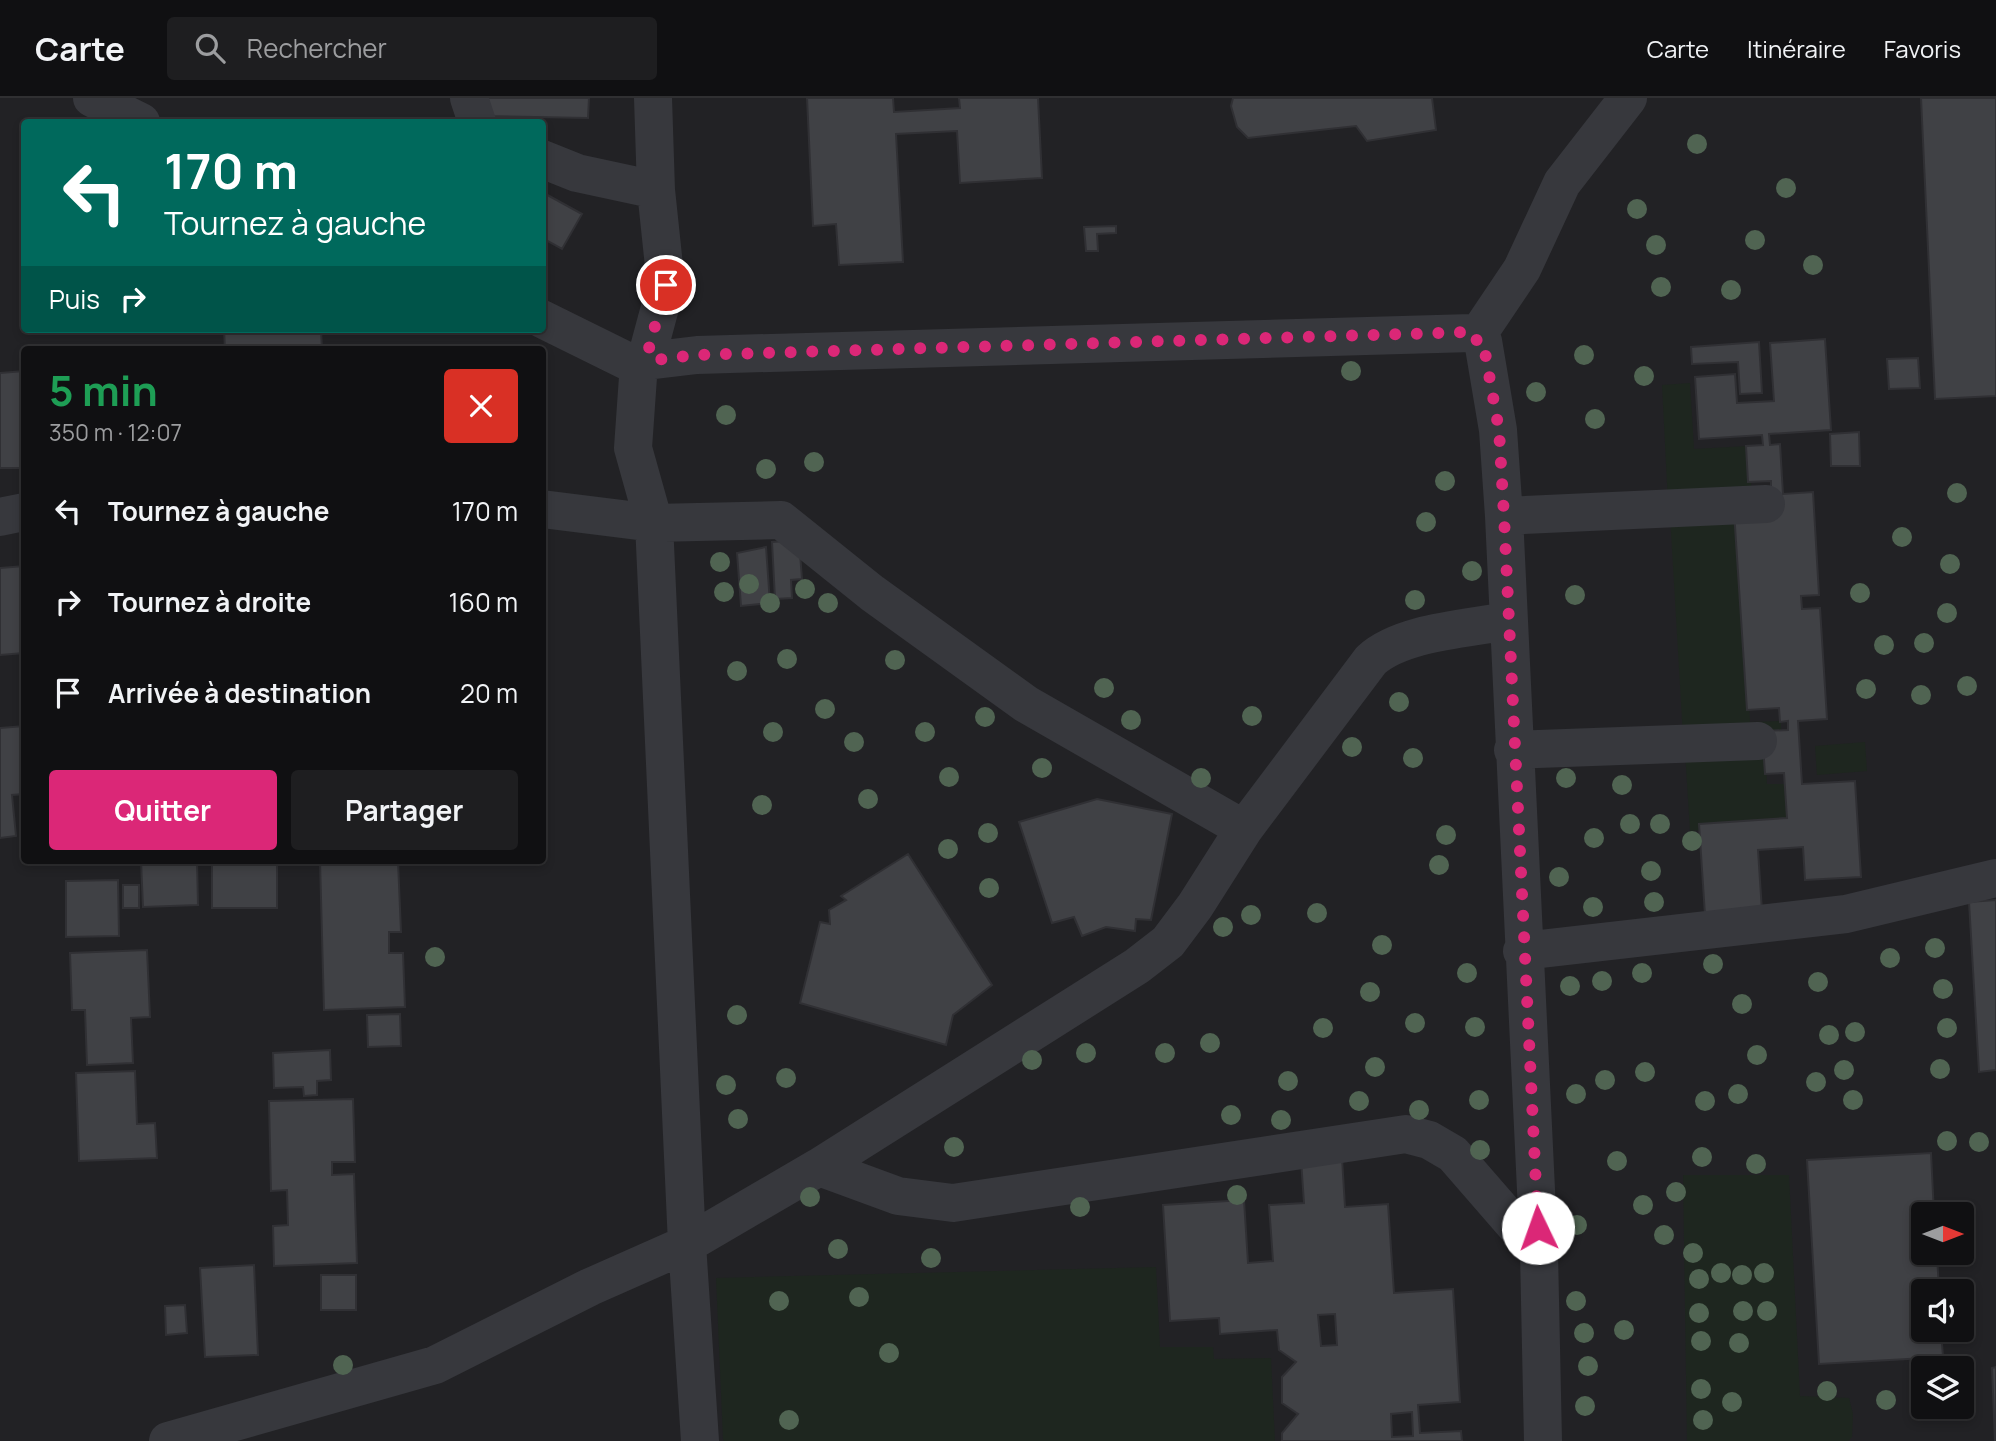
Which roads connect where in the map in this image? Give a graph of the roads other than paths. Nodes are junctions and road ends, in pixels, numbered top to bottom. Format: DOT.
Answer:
graph roads {
  1 [pos="92,98"];
  2 [pos="469,98"];
  3 [pos="653,98"];
  4 [pos="1628,98"];
  5 [pos="135,119"];
  6 [pos="476,119"];
  7 [pos="546,161"];
  8 [pos="656,190"];
  9 [pos="546,321"];
  10 [pos="1480,333"];
  11 [pos="643,363"];
  12 [pos="1766,504"];
  13 [pos="546,510"];
  14 [pos="21,513"];
  15 [pos="1504,516"];
  16 [pos="0,517"];
  17 [pos="653,523"];
  18 [pos="1507,621"];
  19 [pos="1758,741"];
  20 [pos="1513,750"];
  21 [pos="1244,829"];
  22 [pos="1996,878"];
  23 [pos="1522,951"];
  24 [pos="819,1167"];
  25 [pos="687,1244"];
  26 [pos="1539,1253"];
  27 [pos="168,1441"];
  28 [pos="700,1441"];
  29 [pos="1543,1441"];
  1 -- 5 [label="lane"];
  2 -- 6 [label="lane"];
  3 -- 8 [label="lane"];
  4 -- 10 [label="lane"];
  7 -- 8 [label="lane"];
  8 -- 11 [label="lane"];
  9 -- 11 [label="lane"];
  10 -- 11 [label="lane"];
  10 -- 15 [label="lane"];
  11 -- 17 [label="lane"];
  12 -- 15 [label="lane"];
  13 -- 17 [label="lane"];
  14 -- 16 [label="lane"];
  15 -- 18 [label="lane"];
  17 -- 21 [label="lane"];
  17 -- 25 [label="lane"];
  18 -- 20 [label="lane"];
  18 -- 21 [label="lane"];
  19 -- 20 [label="lane"];
  20 -- 23 [label="lane"];
  21 -- 24 [label="lane"];
  22 -- 23 [label="lane"];
  23 -- 26 [label="lane"];
  24 -- 25 [label="lane"];
  24 -- 26 [label="lane"];
  25 -- 27 [label="lane"];
  25 -- 28 [label="lane"];
  26 -- 29 [label="lane"];
}
